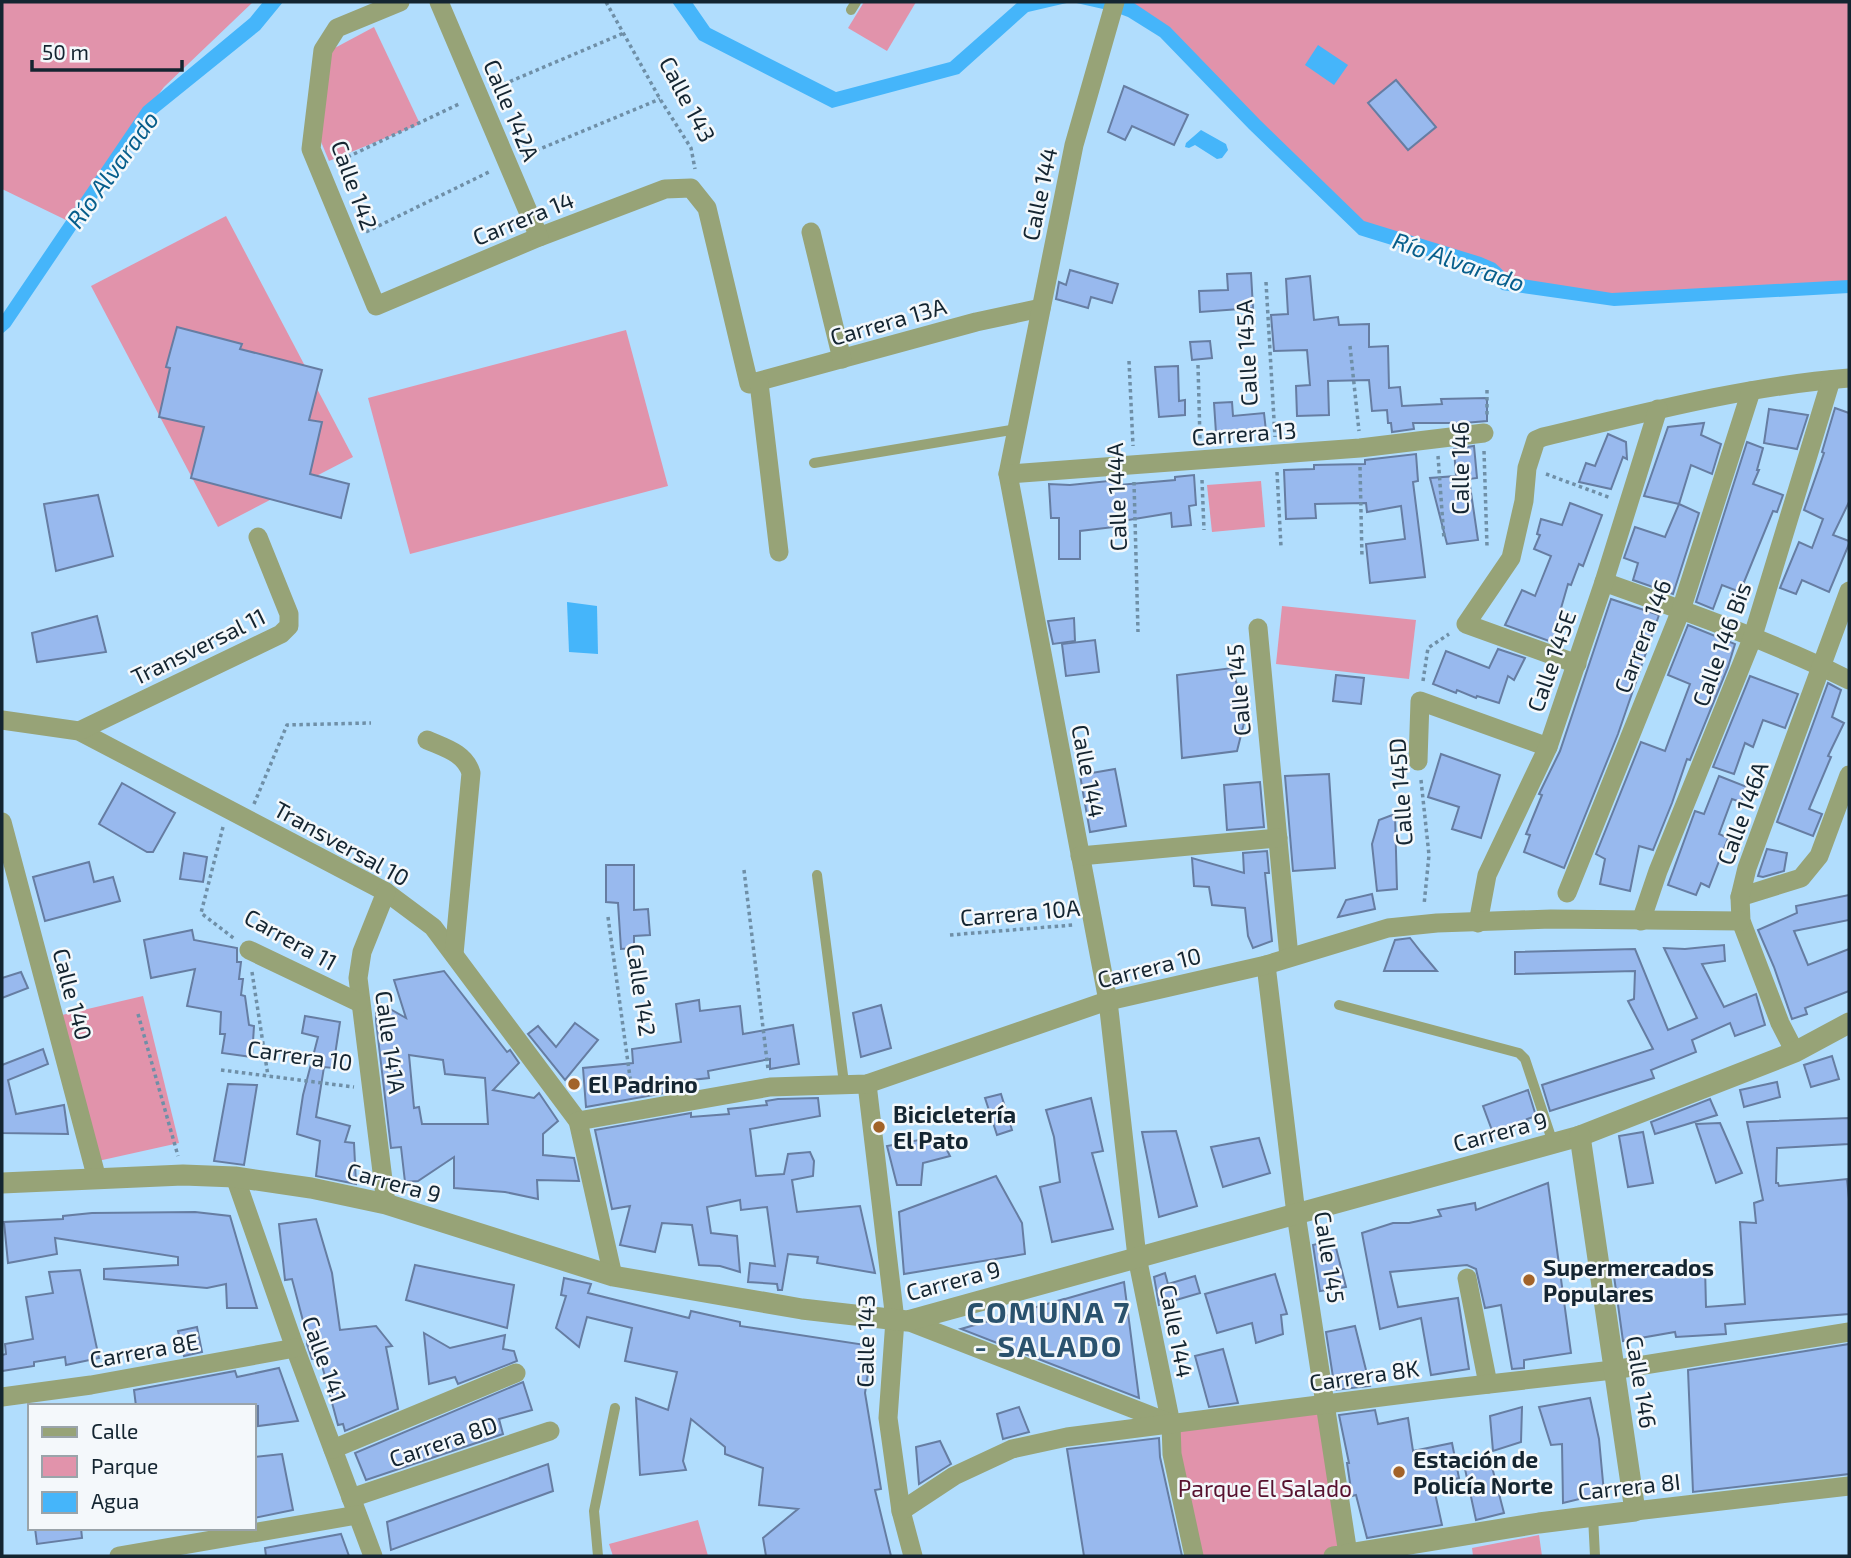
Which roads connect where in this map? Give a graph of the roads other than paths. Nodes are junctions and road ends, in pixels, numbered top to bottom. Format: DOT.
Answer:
graph roads {
  1 [pos="400,2"];
  2 [pos="439,2"];
  3 [pos="1115,2"];
  4 [pos="811,232"];
  5 [pos="539,237"];
  6 [pos="376,306"];
  7 [pos="1041,308"];
  8 [pos="842,359"];
  9 [pos="1840,379"];
  10 [pos="754,384"];
  11 [pos="1751,391"];
  12 [pos="1658,409"];
  13 [pos="1017,429"];
  14 [pos="1484,433"];
  15 [pos="814,463"];
  16 [pos="1008,474"];
  17 [pos="258,537"];
  18 [pos="779,552"];
  19 [pos="1604,582"];
  20 [pos="1849,591"];
  21 [pos="1681,610"];
  22 [pos="1258,628"];
  23 [pos="1752,639"];
  24 [pos="1577,664"];
  25 [pos="1822,667"];
  26 [pos="1849,680"];
  27 [pos="2,720"];
  28 [pos="79,731"];
  29 [pos="427,740"];
  30 [pos="1548,747"];
  31 [pos="1418,761"];
  32 [pos="1849,775"];
  33 [pos="2,822"];
  34 [pos="1278,838"];
  35 [pos="1080,856"];
  36 [pos="817,875"];
  37 [pos="386,892"];
  38 [pos="1567,893"];
  39 [pos="1740,897"];
  40 [pos="1641,921"];
  41 [pos="1741,921"];
  42 [pos="1478,923"];
  43 [pos="248,950"];
  44 [pos="454,954"];
  45 [pos="1289,957"];
  46 [pos="1266,965"];
  47 [pos="1108,1001"];
  48 [pos="360,1003"];
  49 [pos="1339,1005"];
  50 [pos="1849,1023"];
  51 [pos="1795,1052"];
  52 [pos="844,1083"];
  53 [pos="867,1084"];
  54 [pos="578,1121"];
  55 [pos="1580,1136"];
  56 [pos="1553,1143"];
  57 [pos="235,1177"];
  58 [pos="97,1178"];
  59 [pos="2,1183"];
  60 [pos="386,1203"];
  61 [pos="1296,1214"];
  62 [pos="1137,1257"];
  63 [pos="613,1276"];
  64 [pos="1467,1278"];
  65 [pos="901,1320"];
  66 [pos="1849,1332"];
  67 [pos="295,1348"];
  68 [pos="1613,1370"];
  69 [pos="516,1373"];
  70 [pos="1488,1384"];
  71 [pos="2,1397"];
  72 [pos="1326,1405"];
  73 [pos="615,1408"];
  74 [pos="1171,1424"];
  75 [pos="550,1431"];
  76 [pos="333,1450"];
  77 [pos="1849,1486"];
  78 [pos="354,1507"];
  79 [pos="901,1511"];
  80 [pos="1635,1511"];
  81 [pos="1593,1516"];
  82 [pos="182,1551"];
  83 [pos="1343,1555"];
  84 [pos="118,1556"];
  85 [pos="373,1556"];
  86 [pos="598,1556"];
  87 [pos="913,1556"];
  88 [pos="1194,1556"];
  89 [pos="1595,1556"];
  1 -- 6 [label="street, Calle 142"];
  2 -- 5 [label="street, Calle 142A"];
  3 -- 7 [label="street, Calle 144"];
  4 -- 8 [label="street"];
  5 -- 6 [label="street, Carrera 14"];
  5 -- 10 [label="street, Carrera 14"];
  7 -- 8 [label="street, Carrera 13A"];
  7 -- 13 [label="street, Calle 144"];
  8 -- 10 [label="street, Carrera 13A"];
  9 -- 11 [label="street"];
  9 -- 23 [label="street, Calle 146 Bis"];
  10 -- 18 [label="street"];
  11 -- 12 [label="street"];
  11 -- 21 [label="street, Carrera 146"];
  12 -- 19 [label="street, Calle 145E"];
  12 -- 24 [label="street"];
  13 -- 15 [label="lane"];
  13 -- 16 [label="street, Calle 144"];
  14 -- 16 [label="street, Carrera 13"];
  16 -- 35 [label="street, Calle 144"];
  17 -- 28 [label="street, Transversal 11"];
  19 -- 21 [label="street"];
  19 -- 24 [label="street, Calle 145E"];
  20 -- 25 [label="street, Calle 146A"];
  21 -- 23 [label="street"];
  21 -- 38 [label="street, Carrera 146"];
  22 -- 34 [label="street, Calle 145"];
  23 -- 25 [label="street"];
  23 -- 40 [label="street, Calle 146 Bis"];
  24 -- 30 [label="street, Calle 145E"];
  25 -- 26 [label="street"];
  25 -- 39 [label="street, Calle 146A"];
  27 -- 28 [label="street, Transversal 10"];
  28 -- 37 [label="street, Transversal 10"];
  29 -- 44 [label="street"];
  30 -- 31 [label="street, Calle 145D"];
  30 -- 42 [label="street, Calle 145E"];
  32 -- 39 [label="street"];
  33 -- 58 [label="street, Calle 140"];
  34 -- 35 [label="street"];
  34 -- 45 [label="street, Calle 145"];
  35 -- 47 [label="street, Calle 144"];
  36 -- 52 [label="lane"];
  37 -- 44 [label="street, Transversal 10"];
  37 -- 48 [label="street, Calle 141A"];
  39 -- 41 [label="street, Calle 146A"];
  40 -- 41 [label="street, Carrera 10"];
  40 -- 42 [label="street, Carrera 10"];
  41 -- 51 [label="street, Calle 146A"];
  42 -- 45 [label="street, Carrera 10"];
  43 -- 48 [label="street, Carrera 11"];
  44 -- 54 [label="street, Transversal 10"];
  45 -- 46 [label="street, Carrera 10"];
  46 -- 47 [label="street, Carrera 10"];
  46 -- 61 [label="street, Calle 145"];
  47 -- 53 [label="street, Carrera 10"];
  47 -- 62 [label="street, Calle 144"];
  48 -- 60 [label="street, Calle 141A"];
  49 -- 56 [label="lane"];
  50 -- 51 [label="street, Carrera 9"];
  51 -- 55 [label="street, Carrera 9"];
  52 -- 53 [label="street, Carrera 10"];
  52 -- 54 [label="street, Carrera 10"];
  53 -- 65 [label="street, Calle 143"];
  54 -- 63 [label="street"];
  55 -- 56 [label="street, Carrera 9"];
  55 -- 68 [label="street, Calle 146"];
  56 -- 61 [label="street, Carrera 9"];
  57 -- 58 [label="street, Carrera 9"];
  57 -- 60 [label="street, Carrera 9"];
  57 -- 67 [label="street, Calle 141"];
  58 -- 59 [label="street, Carrera 9"];
  60 -- 63 [label="street, Carrera 9"];
  61 -- 62 [label="street, Carrera 9"];
  61 -- 72 [label="street, Calle 145"];
  62 -- 65 [label="street, Carrera 9"];
  62 -- 74 [label="street, Calle 144"];
  63 -- 65 [label="street, Carrera 9"];
  64 -- 70 [label="street"];
  65 -- 74 [label="street"];
  65 -- 79 [label="street, Calle 143"];
  66 -- 68 [label="street, Carrera 8K"];
  67 -- 71 [label="street, Carrera 8E"];
  67 -- 76 [label="street, Calle 141"];
  68 -- 70 [label="street, Carrera 8K"];
  68 -- 80 [label="street, Calle 146"];
  69 -- 76 [label="street"];
  70 -- 72 [label="street, Carrera 8K"];
  72 -- 74 [label="street, Carrera 8K"];
  72 -- 83 [label="street, Calle 145"];
  73 -- 86 [label="lane"];
  74 -- 79 [label="street, Carrera 8K"];
  74 -- 88 [label="street, Calle 144"];
  75 -- 78 [label="street, Carrera 8D"];
  76 -- 78 [label="street, Calle 141"];
  77 -- 80 [label="street, Carrera 8I"];
  78 -- 82 [label="street, Carrera 8D"];
  78 -- 85 [label="street, Calle 141"];
  79 -- 87 [label="street, Calle 143"];
  80 -- 81 [label="street, Carrera 8I"];
  81 -- 83 [label="street, Carrera 8I"];
  81 -- 89 [label="lane"];
  82 -- 84 [label="street, Carrera 8D"];
}
